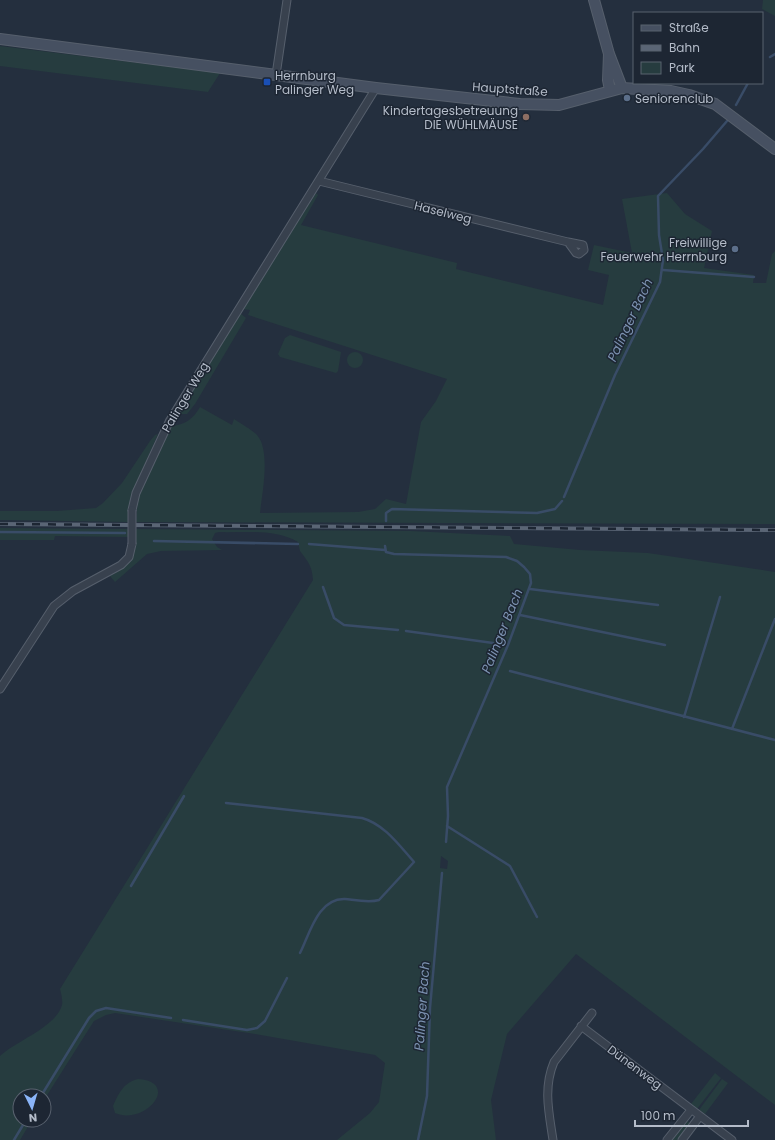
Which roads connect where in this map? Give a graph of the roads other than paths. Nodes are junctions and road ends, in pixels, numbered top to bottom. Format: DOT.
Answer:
graph roads {
  1 [pos="287,0"];
  2 [pos="594,0"];
  3 [pos="0,39"];
  4 [pos="609,54"];
  5 [pos="276,75"];
  6 [pos="376,88"];
  7 [pos="622,88"];
  8 [pos="610,90"];
  9 [pos="775,149"];
  10 [pos="319,181"];
  11 [pos="568,242"];
  12 [pos="0,689"];
  13 [pos="592,1013"];
  14 [pos="581,1026"];
  15 [pos="691,1110"];
  16 [pos="700,1116"];
  17 [pos="553,1140"];
  18 [pos="667,1140"];
  19 [pos="682,1140"];
  20 [pos="732,1140"];
  1 -- 5 [label="street"];
  2 -- 4 [label="main road"];
  3 -- 5 [label="main road, Hauptstraße"];
  4 -- 7 [label="main road"];
  4 -- 8 [label="main road"];
  5 -- 6 [label="main road, Hauptstraße"];
  6 -- 8 [label="main road, Hauptstraße"];
  6 -- 10 [label="street, Palinger Weg"];
  7 -- 8 [label="main road, Hauptstraße"];
  7 -- 9 [label="main road, Hauptstraße"];
  10 -- 11 [label="street, Haselweg"];
  10 -- 12 [label="street, Palinger Weg, bridge"];
  13 -- 14 [label="street"];
  14 -- 15 [label="street, Dünenweg"];
  14 -- 17 [label="street"];
  15 -- 16 [label="street, Dünenweg"];
  15 -- 18 [label="street"];
  16 -- 19 [label="street"];
  16 -- 20 [label="street, Dünenweg"];
}
